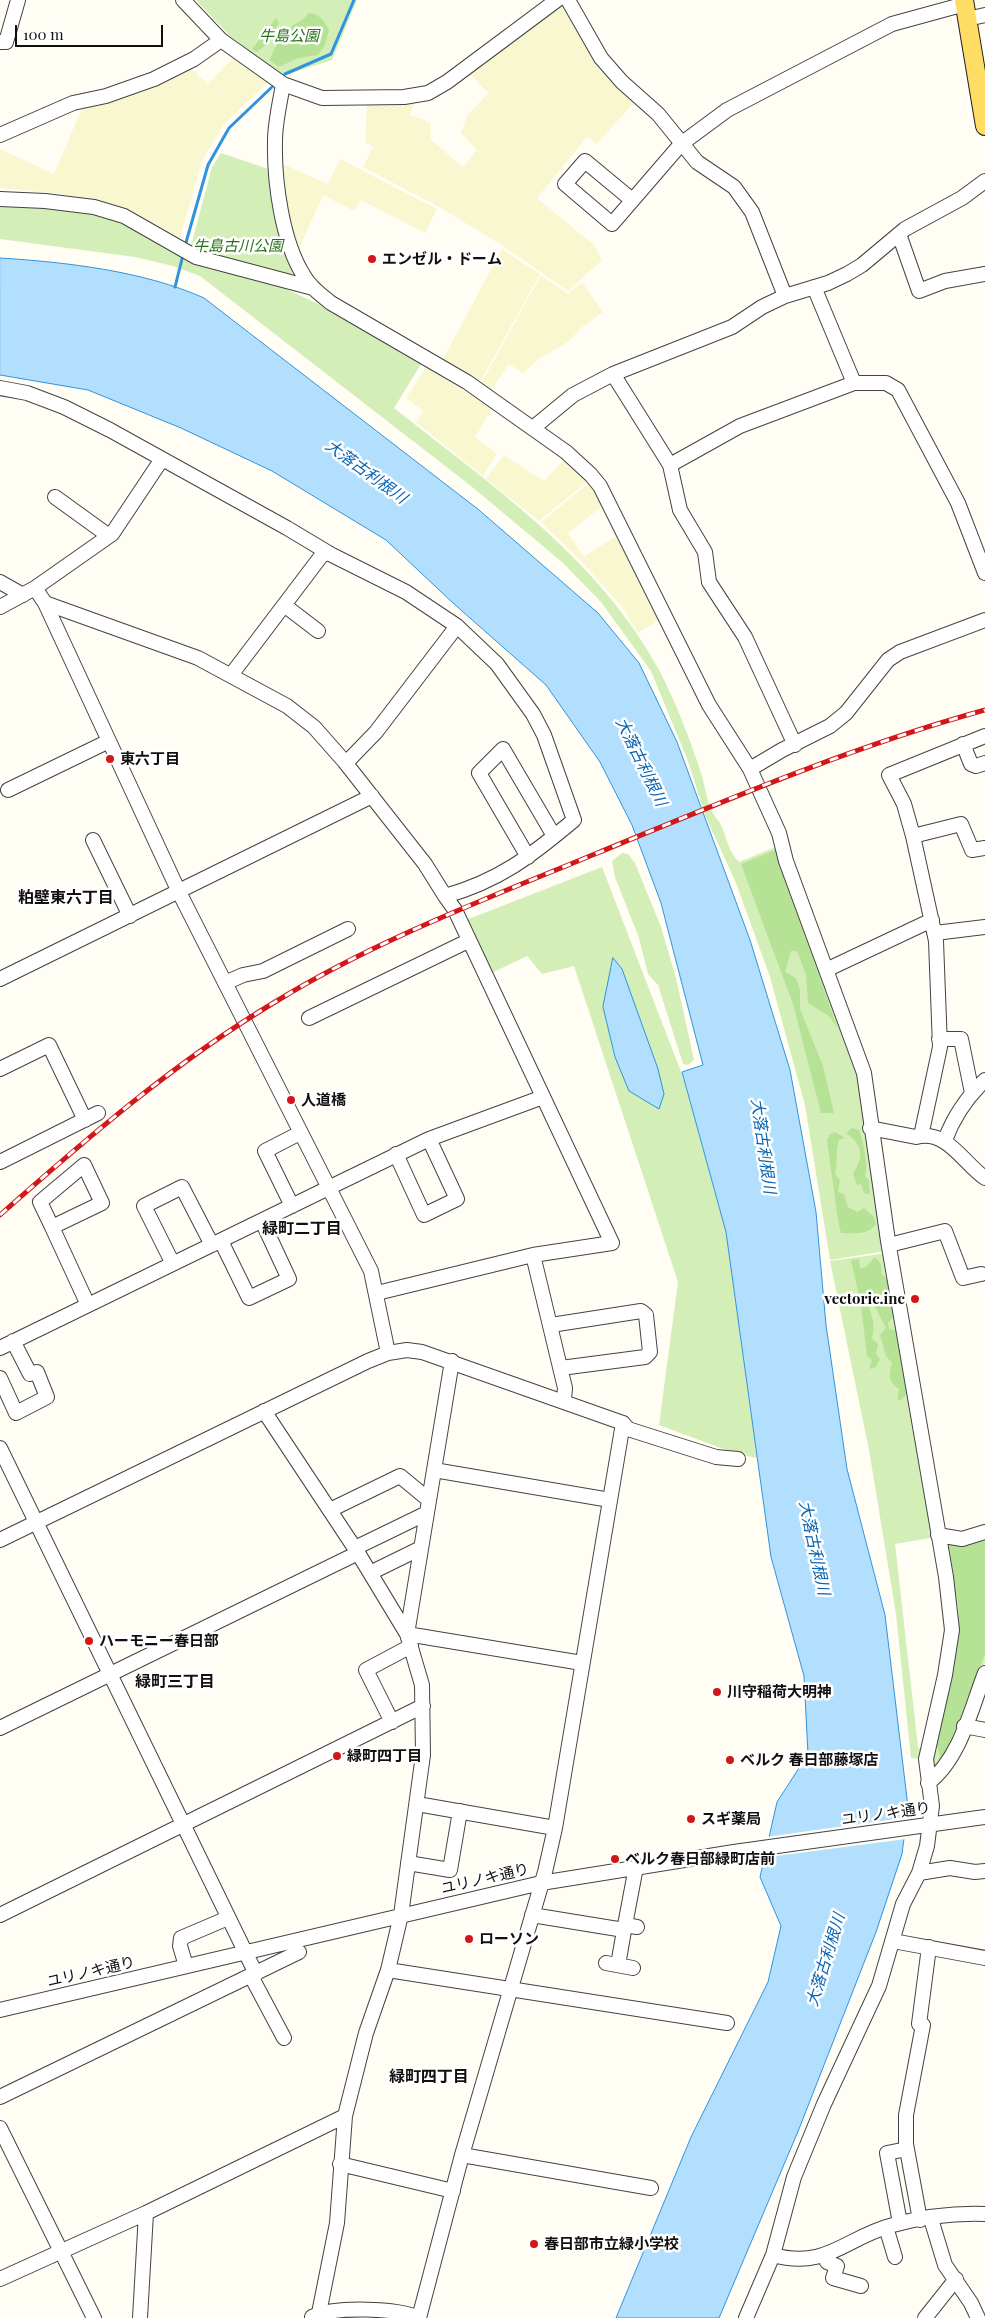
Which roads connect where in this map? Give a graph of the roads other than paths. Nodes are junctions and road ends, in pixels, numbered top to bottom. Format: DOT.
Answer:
graph roads {
  1 [pos="18,0"];
  2 [pos="183,0"];
  3 [pos="556,0"];
  4 [pos="569,0"];
  5 [pos="965,8"];
  6 [pos="985,15"];
  7 [pos="221,40"];
  8 [pos="0,42"];
  9 [pos="980,72"];
  10 [pos="283,84"];
  11 [pos="985,126"];
  12 [pos="0,135"];
  13 [pos="681,144"];
  14 [pos="985,181"];
  15 [pos="0,199"];
  16 [pos="632,200"];
  17 [pos="898,234"];
  18 [pos="985,274"];
  19 [pos="814,287"];
  20 [pos="313,288"];
  21 [pos="785,296"];
  22 [pos="613,374"];
  23 [pos="854,383"];
  24 [pos="2,391"];
  25 [pos="533,428"];
  26 [pos="162,459"];
  27 [pos="670,464"];
  28 [pos="55,497"];
  29 [pos="109,536"];
  30 [pos="329,553"];
  31 [pos="985,573"];
  32 [pos="0,582"];
  33 [pos="29,591"];
  34 [pos="45,603"];
  35 [pos="284,605"];
  36 [pos="0,607"];
  37 [pos="985,620"];
  38 [pos="456,626"];
  39 [pos="318,631"];
  40 [pos="231,674"];
  41 [pos="985,736"];
  42 [pos="109,741"];
  43 [pos="963,744"];
  44 [pos="795,745"];
  45 [pos="985,762"];
  46 [pos="346,763"];
  47 [pos="750,770"];
  48 [pos="8,790"];
  49 [pos="372,796"];
  50 [pos="554,836"];
  51 [pos="914,836"];
  52 [pos="93,840"];
  53 [pos="985,848"];
  54 [pos="528,857"];
  55 [pos="178,892"];
  56 [pos="445,896"];
  57 [pos="130,916"];
  58 [pos="933,926"];
  59 [pos="985,927"];
  60 [pos="348,929"];
  61 [pos="468,941"];
  62 [pos="826,970"];
  63 [pos="0,979"];
  64 [pos="225,983"];
  65 [pos="309,1018"];
  66 [pos="939,1039"];
  67 [pos="0,1069"];
  68 [pos="985,1080"];
  69 [pos="972,1093"];
  70 [pos="543,1096"];
  71 [pos="98,1113"];
  72 [pos="85,1120"];
  73 [pos="870,1128"];
  74 [pos="300,1133"];
  75 [pos="921,1136"];
  76 [pos="429,1139"];
  77 [pos="945,1140"];
  78 [pos="396,1154"];
  79 [pos="1,1158"];
  80 [pos="985,1178"];
  81 [pos="327,1188"];
  82 [pos="292,1206"];
  83 [pos="262,1220"];
  84 [pos="52,1227"];
  85 [pos="216,1243"];
  86 [pos="889,1245"];
  87 [pos="533,1255"];
  88 [pos="172,1262"];
  89 [pos="984,1276"];
  90 [pos="377,1293"];
  91 [pos="88,1305"];
  92 [pos="551,1325"];
  93 [pos="13,1341"];
  94 [pos="0,1348"];
  95 [pos="388,1353"];
  96 [pos="452,1361"];
  97 [pos="560,1368"];
  98 [pos="0,1378"];
  99 [pos="564,1400"];
  100 [pos="264,1410"];
  101 [pos="623,1423"];
  102 [pos="0,1448"];
  103 [pos="738,1460"];
  104 [pos="434,1470"];
  105 [pos="610,1500"];
  106 [pos="428,1506"];
  107 [pos="330,1510"];
  108 [pos="36,1523"];
  109 [pos="985,1532"];
  110 [pos="938,1535"];
  111 [pos="0,1540"];
  112 [pos="421,1548"];
  113 [pos="357,1550"];
  114 [pos="370,1573"];
  115 [pos="409,1640"];
  116 [pos="582,1663"];
  117 [pos="110,1673"];
  118 [pos="985,1673"];
  119 [pos="423,1706"];
  120 [pos="392,1722"];
  121 [pos="964,1726"];
  122 [pos="0,1728"];
  123 [pos="985,1730"];
  124 [pos="928,1783"];
  125 [pos="417,1804"];
  126 [pos="460,1811"];
  127 [pos="985,1817"];
  128 [pos="930,1824"];
  129 [pos="183,1825"];
  130 [pos="554,1828"];
  131 [pos="408,1863"];
  132 [pos="636,1867"];
  133 [pos="985,1871"];
  134 [pos="919,1873"];
  135 [pos="541,1884"];
  136 [pos="0,1915"];
  137 [pos="401,1915"];
  138 [pos="532,1915"];
  139 [pos="228,1918"];
  140 [pos="629,1927"];
  141 [pos="893,1941"];
  142 [pos="929,1947"];
  143 [pos="244,1952"];
  144 [pos="299,1952"];
  145 [pos="985,1958"];
  146 [pos="186,1966"];
  147 [pos="633,1968"];
  148 [pos="388,1970"];
  149 [pos="254,1975"];
  150 [pos="511,1988"];
  151 [pos="0,2010"];
  152 [pos="727,2023"];
  153 [pos="284,2038"];
  154 [pos="0,2097"];
  155 [pos="345,2116"];
  156 [pos="0,2128"];
  157 [pos="907,2149"];
  158 [pos="462,2155"];
  159 [pos="340,2164"];
  160 [pos="652,2188"];
  161 [pos="453,2191"];
  162 [pos="146,2212"];
  163 [pos="985,2214"];
  164 [pos="926,2219"];
  165 [pos="900,2224"];
  166 [pos="886,2227"];
  167 [pos="62,2252"];
  168 [pos="830,2254"];
  169 [pos="773,2255"];
  170 [pos="896,2257"];
  171 [pos="0,2279"];
  172 [pos="956,2279"];
  173 [pos="861,2286"];
  174 [pos="315,2316"];
  175 [pos="94,2318"];
  176 [pos="140,2318"];
  177 [pos="419,2318"];
  178 [pos="746,2318"];
  179 [pos="926,2318"];
  180 [pos="978,2318"];
  1 -- 8 [label="street"];
  2 -- 7 [label="street"];
  3 -- 10 [label="street"];
  4 -- 13 [label="street"];
  5 -- 6 [label="street"];
  5 -- 9 [label="main road"];
  5 -- 13 [label="street"];
  7 -- 10 [label="street"];
  7 -- 12 [label="street"];
  9 -- 11 [label="main road"];
  10 -- 20 [label="street"];
  13 -- 16 [label="street"];
  13 -- 21 [label="street"];
  14 -- 17 [label="street"];
  15 -- 20 [label="street"];
  16 -- 16 [label="street"];
  17 -- 18 [label="street"];
  17 -- 19 [label="street"];
  19 -- 21 [label="street"];
  19 -- 23 [label="street"];
  20 -- 25 [label="street"];
  21 -- 22 [label="street"];
  22 -- 25 [label="street"];
  22 -- 27 [label="street"];
  23 -- 27 [label="street"];
  23 -- 31 [label="street"];
  24 -- 26 [label="street"];
  25 -- 47 [label="street"];
  26 -- 29 [label="street"];
  26 -- 30 [label="street"];
  27 -- 44 [label="street"];
  28 -- 29 [label="street"];
  29 -- 33 [label="street"];
  30 -- 35 [label="street"];
  30 -- 38 [label="street"];
  32 -- 33 [label="street"];
  33 -- 34 [label="street"];
  33 -- 36 [label="street"];
  34 -- 40 [label="street"];
  34 -- 42 [label="street"];
  35 -- 39 [label="street"];
  35 -- 40 [label="street"];
  37 -- 44 [label="street"];
  38 -- 46 [label="street"];
  38 -- 50 [label="street"];
  40 -- 46 [label="street"];
  41 -- 43 [label="street"];
  42 -- 48 [label="street"];
  42 -- 55 [label="street"];
  43 -- 45 [label="street"];
  43 -- 51 [label="street"];
  44 -- 47 [label="street"];
  46 -- 49 [label="street"];
  47 -- 62 [label="street"];
  49 -- 55 [label="street"];
  49 -- 56 [label="street"];
  50 -- 54 [label="street"];
  50 -- 54 [label="street"];
  51 -- 53 [label="street"];
  51 -- 58 [label="street"];
  52 -- 57 [label="street"];
  54 -- 56 [label="street"];
  55 -- 57 [label="street"];
  55 -- 64 [label="street"];
  56 -- 61 [label="street"];
  57 -- 63 [label="street"];
  58 -- 59 [label="street"];
  58 -- 62 [label="street"];
  58 -- 66 [label="street"];
  60 -- 64 [label="street"];
  61 -- 65 [label="street"];
  61 -- 70 [label="street"];
  62 -- 73 [label="street"];
  64 -- 74 [label="street"];
  66 -- 69 [label="street"];
  66 -- 75 [label="street"];
  67 -- 72 [label="street"];
  68 -- 69 [label="street"];
  69 -- 77 [label="street"];
  70 -- 76 [label="street"];
  70 -- 87 [label="street"];
  71 -- 72 [label="street"];
  72 -- 79 [label="street"];
  73 -- 75 [label="street"];
  73 -- 86 [label="street"];
  74 -- 81 [label="street"];
  74 -- 82 [label="street"];
  75 -- 77 [label="street"];
  76 -- 78 [label="street"];
  76 -- 78 [label="street"];
  77 -- 80 [label="street"];
  78 -- 81 [label="street"];
  81 -- 82 [label="street"];
  81 -- 90 [label="street"];
  82 -- 83 [label="street"];
  83 -- 85 [label="street"];
  83 -- 85 [label="street"];
  84 -- 84 [label="street"];
  84 -- 91 [label="street"];
  85 -- 88 [label="street"];
  85 -- 88 [label="street"];
  86 -- 89 [label="street"];
  86 -- 110 [label="street"];
  87 -- 90 [label="street"];
  87 -- 92 [label="street"];
  88 -- 91 [label="street"];
  90 -- 95 [label="street"];
  91 -- 93 [label="street"];
  92 -- 97 [label="street"];
  92 -- 97 [label="street"];
  93 -- 94 [label="street"];
  93 -- 98 [label="street"];
  95 -- 96 [label="street"];
  95 -- 100 [label="street"];
  96 -- 99 [label="street"];
  96 -- 104 [label="street"];
  97 -- 99 [label="street"];
  99 -- 101 [label="street"];
  100 -- 107 [label="street"];
  100 -- 108 [label="street"];
  101 -- 103 [label="street"];
  101 -- 105 [label="street"];
  102 -- 108 [label="street"];
  104 -- 105 [label="street"];
  104 -- 106 [label="street"];
  105 -- 116 [label="street"];
  106 -- 107 [label="street"];
  106 -- 112 [label="street"];
  106 -- 113 [label="street"];
  107 -- 113 [label="street"];
  108 -- 111 [label="street"];
  108 -- 117 [label="street"];
  109 -- 110 [label="street"];
  110 -- 124 [label="street"];
  112 -- 114 [label="street"];
  112 -- 115 [label="street"];
  113 -- 114 [label="street"];
  113 -- 117 [label="street"];
  114 -- 115 [label="street"];
  115 -- 116 [label="street"];
  115 -- 119 [label="street"];
  115 -- 120 [label="street"];
  116 -- 130 [label="street"];
  117 -- 122 [label="street"];
  117 -- 129 [label="street"];
  118 -- 121 [label="street"];
  119 -- 120 [label="street"];
  119 -- 125 [label="street"];
  120 -- 129 [label="street"];
  121 -- 123 [label="street"];
  121 -- 124 [label="street"];
  124 -- 128 [label="street"];
  125 -- 126 [label="street"];
  125 -- 131 [label="street"];
  126 -- 130 [label="street"];
  126 -- 131 [label="street"];
  127 -- 128 [label="street, ユリノキ通り"];
  128 -- 132 [label="street, ユリノキ通り"];
  128 -- 134 [label="street"];
  129 -- 136 [label="street"];
  129 -- 139 [label="street"];
  130 -- 135 [label="street"];
  131 -- 137 [label="street"];
  132 -- 135 [label="street, ユリノキ通り"];
  132 -- 140 [label="street"];
  133 -- 134 [label="street"];
  134 -- 141 [label="street"];
  135 -- 137 [label="street, ユリノキ通り"];
  135 -- 138 [label="street"];
  137 -- 143 [label="street, ユリノキ通り"];
  137 -- 148 [label="street"];
  138 -- 140 [label="street"];
  138 -- 150 [label="street"];
  139 -- 143 [label="street"];
  139 -- 146 [label="street"];
  140 -- 147 [label="street"];
  141 -- 142 [label="street"];
  141 -- 169 [label="street"];
  142 -- 145 [label="street"];
  142 -- 157 [label="street"];
  143 -- 146 [label="street, ユリノキ通り"];
  143 -- 149 [label="street"];
  144 -- 149 [label="street"];
  146 -- 151 [label="street, ユリノキ通り"];
  148 -- 150 [label="street"];
  148 -- 155 [label="street"];
  149 -- 153 [label="street"];
  149 -- 154 [label="street"];
  150 -- 152 [label="street"];
  150 -- 158 [label="street"];
  155 -- 159 [label="street"];
  155 -- 162 [label="street"];
  156 -- 167 [label="street"];
  157 -- 164 [label="street"];
  157 -- 165 [label="street"];
  158 -- 160 [label="street"];
  158 -- 161 [label="street"];
  159 -- 161 [label="street"];
  159 -- 174 [label="street"];
  161 -- 177 [label="street"];
  162 -- 167 [label="street"];
  162 -- 176 [label="street"];
  163 -- 164 [label="street"];
  164 -- 165 [label="street"];
  164 -- 172 [label="street"];
  165 -- 166 [label="street"];
  166 -- 168 [label="street"];
  166 -- 170 [label="street"];
  167 -- 171 [label="street"];
  167 -- 175 [label="street"];
  168 -- 169 [label="street"];
  168 -- 173 [label="street"];
  169 -- 178 [label="street"];
  172 -- 179 [label="street"];
  172 -- 180 [label="street"];
  174 -- 177 [label="street"];
}
